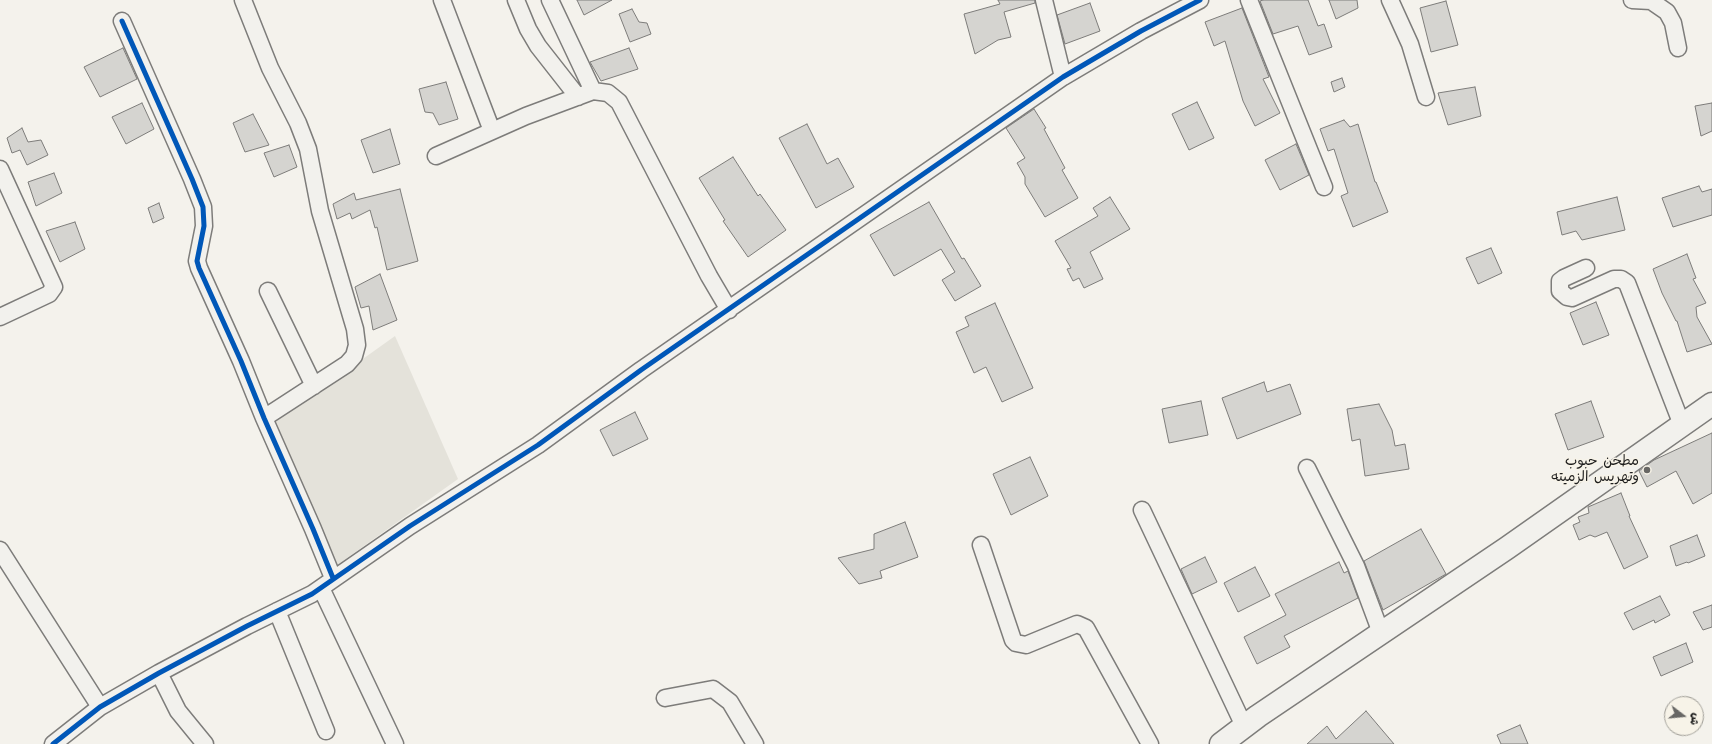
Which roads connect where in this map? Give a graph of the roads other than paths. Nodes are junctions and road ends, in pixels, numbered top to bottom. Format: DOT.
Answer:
graph roads {
  1 [pos="243,0"];
  2 [pos="442,0"];
  3 [pos="516,0"];
  4 [pos="550,0"];
  5 [pos="1044,0"];
  6 [pos="1200,0"];
  7 [pos="1249,0"];
  8 [pos="1390,0"];
  9 [pos="1632,0"];
  10 [pos="122,21"];
  11 [pos="1678,48"];
  12 [pos="1063,77"];
  13 [pos="593,91"];
  14 [pos="578,97"];
  15 [pos="1426,97"];
  16 [pos="492,131"];
  17 [pos="436,156"];
  18 [pos="0,169"];
  19 [pos="1324,187"];
  20 [pos="1586,268"];
  21 [pos="268,291"];
  22 [pos="729,310"];
  23 [pos="0,316"];
  24 [pos="314,386"];
  25 [pos="1712,404"];
  26 [pos="264,418"];
  27 [pos="1682,425"];
  28 [pos="1307,468"];
  29 [pos="1142,510"];
  30 [pos="982,546"];
  31 [pos="0,550"];
  32 [pos="333,578"];
  33 [pos="321,588"];
  34 [pos="276,611"];
  35 [pos="1381,633"];
  36 [pos="159,673"];
  37 [pos="665,698"];
  38 [pos="100,707"];
  39 [pos="1244,726"];
  40 [pos="326,731"];
  41 [pos="53,744"];
  42 [pos="205,744"];
  43 [pos="395,744"];
  44 [pos="755,744"];
  45 [pos="1150,744"];
  46 [pos="1221,744"];
  1 -- 24 [label="street"];
  2 -- 16 [label="street"];
  3 -- 14 [label="street"];
  4 -- 13 [label="street"];
  5 -- 12 [label="street"];
  6 -- 12 [label="street"];
  7 -- 19 [label="street"];
  8 -- 15 [label="street"];
  9 -- 11 [label="street"];
  10 -- 26 [label="street"];
  12 -- 22 [label="street"];
  13 -- 14 [label="street"];
  13 -- 22 [label="street"];
  14 -- 16 [label="street"];
  16 -- 17 [label="street"];
  18 -- 23 [label="street"];
  20 -- 27 [label="street"];
  21 -- 24 [label="street"];
  22 -- 32 [label="street"];
  24 -- 26 [label="street"];
  25 -- 27 [label="main road"];
  26 -- 32 [label="street"];
  27 -- 35 [label="main road"];
  28 -- 35 [label="street"];
  29 -- 39 [label="street"];
  30 -- 45 [label="street"];
  31 -- 38 [label="street"];
  32 -- 33 [label="street"];
  33 -- 34 [label="street"];
  33 -- 43 [label="street"];
  34 -- 36 [label="street"];
  34 -- 40 [label="street"];
  35 -- 39 [label="main road"];
  36 -- 38 [label="street"];
  36 -- 42 [label="street"];
  37 -- 44 [label="street"];
  38 -- 41 [label="street"];
  39 -- 46 [label="main road"];
}
